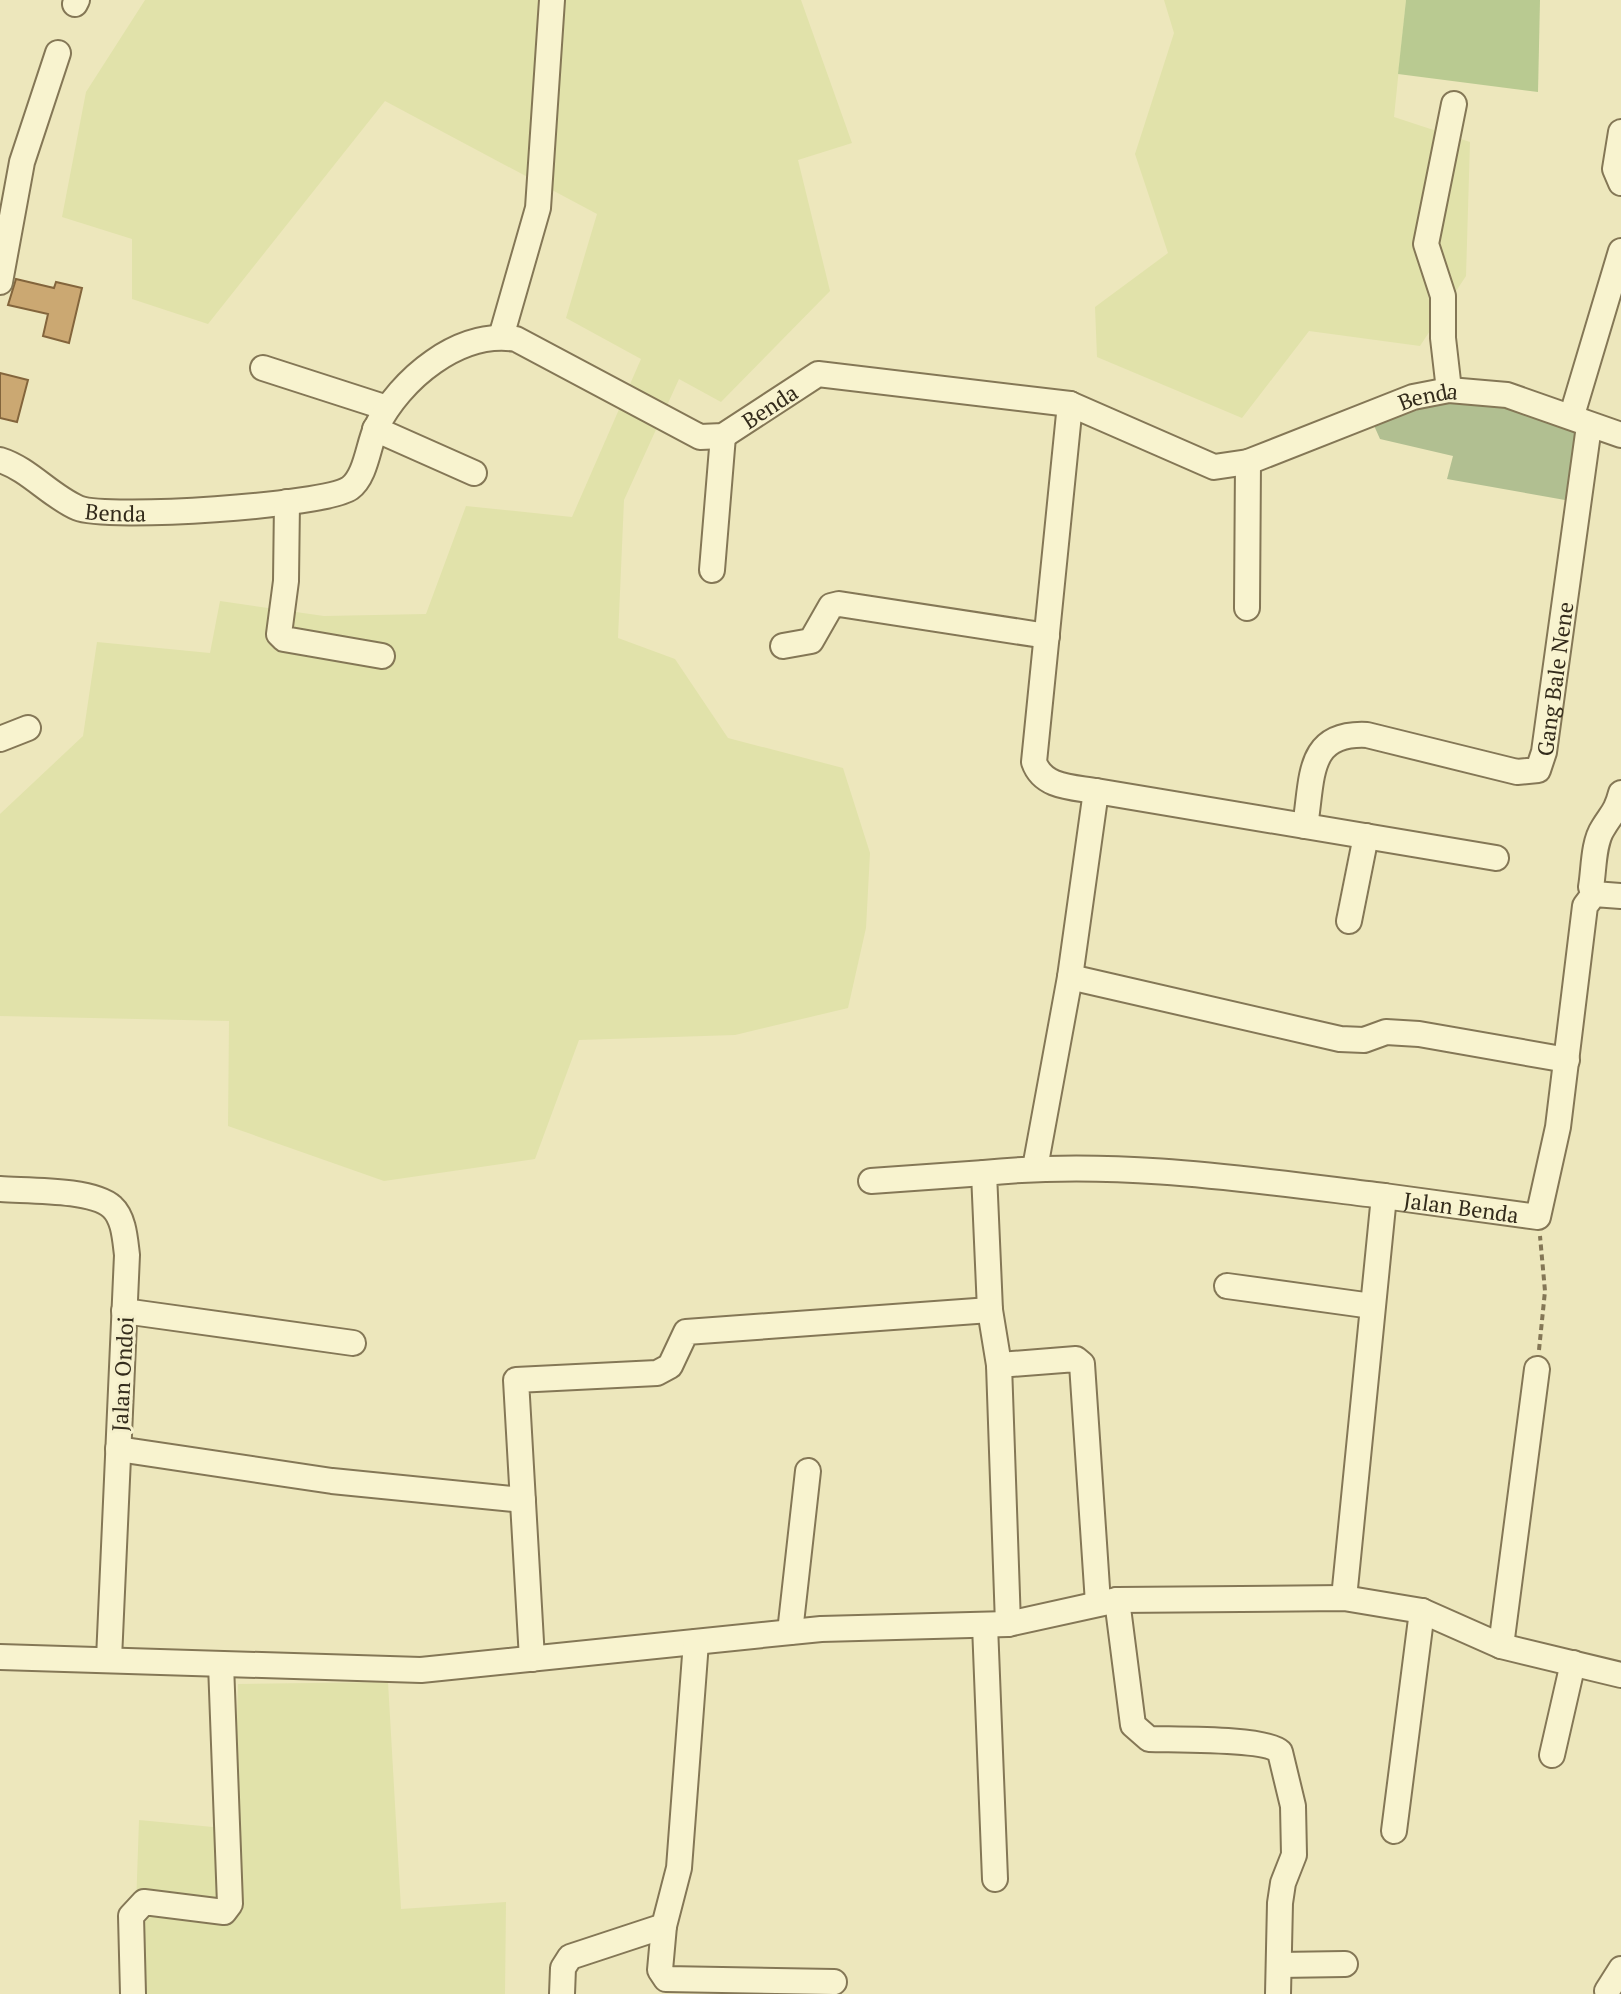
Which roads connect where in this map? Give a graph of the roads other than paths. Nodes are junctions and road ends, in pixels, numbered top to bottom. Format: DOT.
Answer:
graph roads {
  1 [pos="552,0"];
  2 [pos="58,53"];
  3 [pos="1454,104"];
  4 [pos="1621,132"];
  5 [pos="11,158"];
  6 [pos="1618,176"];
  7 [pos="1621,251"];
  8 [pos="0,282"];
  9 [pos="501,337"];
  10 [pos="263,368"];
  11 [pos="1449,390"];
  12 [pos="1070,404"];
  13 [pos="387,408"];
  14 [pos="1580,421"];
  15 [pos="375,429"];
  16 [pos="1621,435"];
  17 [pos="723,436"];
  18 [pos="0,460"];
  19 [pos="1248,462"];
  20 [pos="474,473"];
  21 [pos="287,502"];
  22 [pos="712,570"];
  23 [pos="1247,608"];
  24 [pos="1047,636"];
  25 [pos="783,646"];
  26 [pos="382,656"];
  27 [pos="28,728"];
  28 [pos="0,739"];
  29 [pos="1096,791"];
  30 [pos="1621,793"];
  31 [pos="1305,826"];
  32 [pos="1366,836"];
  33 [pos="1496,858"];
  34 [pos="1594,894"];
  35 [pos="1621,896"];
  36 [pos="1349,921"];
  37 [pos="1070,977"];
  38 [pos="1567,1060"];
  39 [pos="1035,1168"];
  40 [pos="984,1173"];
  41 [pos="871,1181"];
  42 [pos="0,1189"];
  43 [pos="1384,1196"];
  44 [pos="1227,1286"];
  45 [pos="1372,1306"];
  46 [pos="990,1310"];
  47 [pos="124,1311"];
  48 [pos="353,1343"];
  49 [pos="999,1365"];
  50 [pos="1537,1369"];
  51 [pos="118,1449"];
  52 [pos="808,1471"];
  53 [pos="523,1500"];
  54 [pos="1344,1598"];
  55 [pos="1108,1601"];
  56 [pos="1422,1611"];
  57 [pos="997,1624"];
  58 [pos="790,1632"];
  59 [pos="696,1642"];
  60 [pos="1501,1646"];
  61 [pos="0,1657"];
  62 [pos="109,1659"];
  63 [pos="532,1659"];
  64 [pos="1573,1663"];
  65 [pos="221,1664"];
  66 [pos="1621,1675"];
  67 [pos="1552,1755"];
  68 [pos="1394,1831"];
  69 [pos="995,1879"];
  70 [pos="664,1926"];
  71 [pos="1345,1964"];
  72 [pos="1279,1965"];
  73 [pos="1621,1969"];
  74 [pos="834,1982"];
  75 [pos="1607,1991"];
  76 [pos="133,1994"];
  77 [pos="562,1994"];
  78 [pos="1278,1994"];
  1 -- 9 [label="street"];
  2 -- 5 [label="street"];
  3 -- 11 [label="street"];
  4 -- 6 [label="street"];
  5 -- 8 [label="street"];
  7 -- 14 [label="street"];
  9 -- 13 [label="street, Benda"];
  9 -- 17 [label="street, Benda"];
  10 -- 13 [label="street"];
  11 -- 14 [label="street, Benda"];
  11 -- 19 [label="street, Benda"];
  12 -- 17 [label="street, Benda"];
  12 -- 19 [label="street, Benda"];
  12 -- 24 [label="street"];
  13 -- 15 [label="street, Benda"];
  14 -- 16 [label="street, Benda"];
  14 -- 31 [label="street, Gang Bale Nene"];
  15 -- 20 [label="street"];
  15 -- 21 [label="street, Benda"];
  17 -- 22 [label="street"];
  18 -- 21 [label="street, Benda"];
  19 -- 23 [label="street"];
  21 -- 26 [label="street"];
  24 -- 25 [label="street"];
  24 -- 29 [label="street"];
  27 -- 28 [label="street"];
  29 -- 31 [label="street"];
  29 -- 37 [label="street"];
  30 -- 34 [label="street, Jalan Benda"];
  31 -- 32 [label="street"];
  32 -- 33 [label="street"];
  32 -- 36 [label="street"];
  34 -- 35 [label="street"];
  34 -- 38 [label="street, Jalan Benda"];
  37 -- 38 [label="street"];
  37 -- 39 [label="street"];
  38 -- 43 [label="street, Jalan Benda"];
  39 -- 40 [label="street"];
  39 -- 43 [label="street"];
  40 -- 41 [label="street"];
  40 -- 46 [label="street"];
  42 -- 47 [label="street, Jalan Ondoi"];
  43 -- 45 [label="street, Jalan Benda"];
  44 -- 45 [label="street"];
  45 -- 54 [label="street, Jalan Benda"];
  46 -- 49 [label="street"];
  46 -- 53 [label="street"];
  47 -- 48 [label="street"];
  47 -- 51 [label="street, Jalan Ondoi"];
  49 -- 55 [label="street"];
  49 -- 57 [label="street"];
  50 -- 60 [label="street"];
  51 -- 53 [label="street"];
  51 -- 62 [label="street, Jalan Ondoi"];
  52 -- 58 [label="street"];
  53 -- 63 [label="street"];
  54 -- 55 [label="street"];
  54 -- 56 [label="street"];
  55 -- 57 [label="street"];
  55 -- 72 [label="street"];
  56 -- 60 [label="street"];
  56 -- 68 [label="street"];
  57 -- 58 [label="street"];
  57 -- 69 [label="street"];
  58 -- 59 [label="street"];
  59 -- 63 [label="street"];
  59 -- 70 [label="street"];
  60 -- 64 [label="street"];
  61 -- 62 [label="street"];
  62 -- 65 [label="street"];
  63 -- 65 [label="street"];
  64 -- 66 [label="street"];
  64 -- 67 [label="street"];
  65 -- 76 [label="street"];
  70 -- 74 [label="street"];
  70 -- 77 [label="street"];
  71 -- 72 [label="street"];
  72 -- 78 [label="street"];
  73 -- 75 [label="street"];
}
